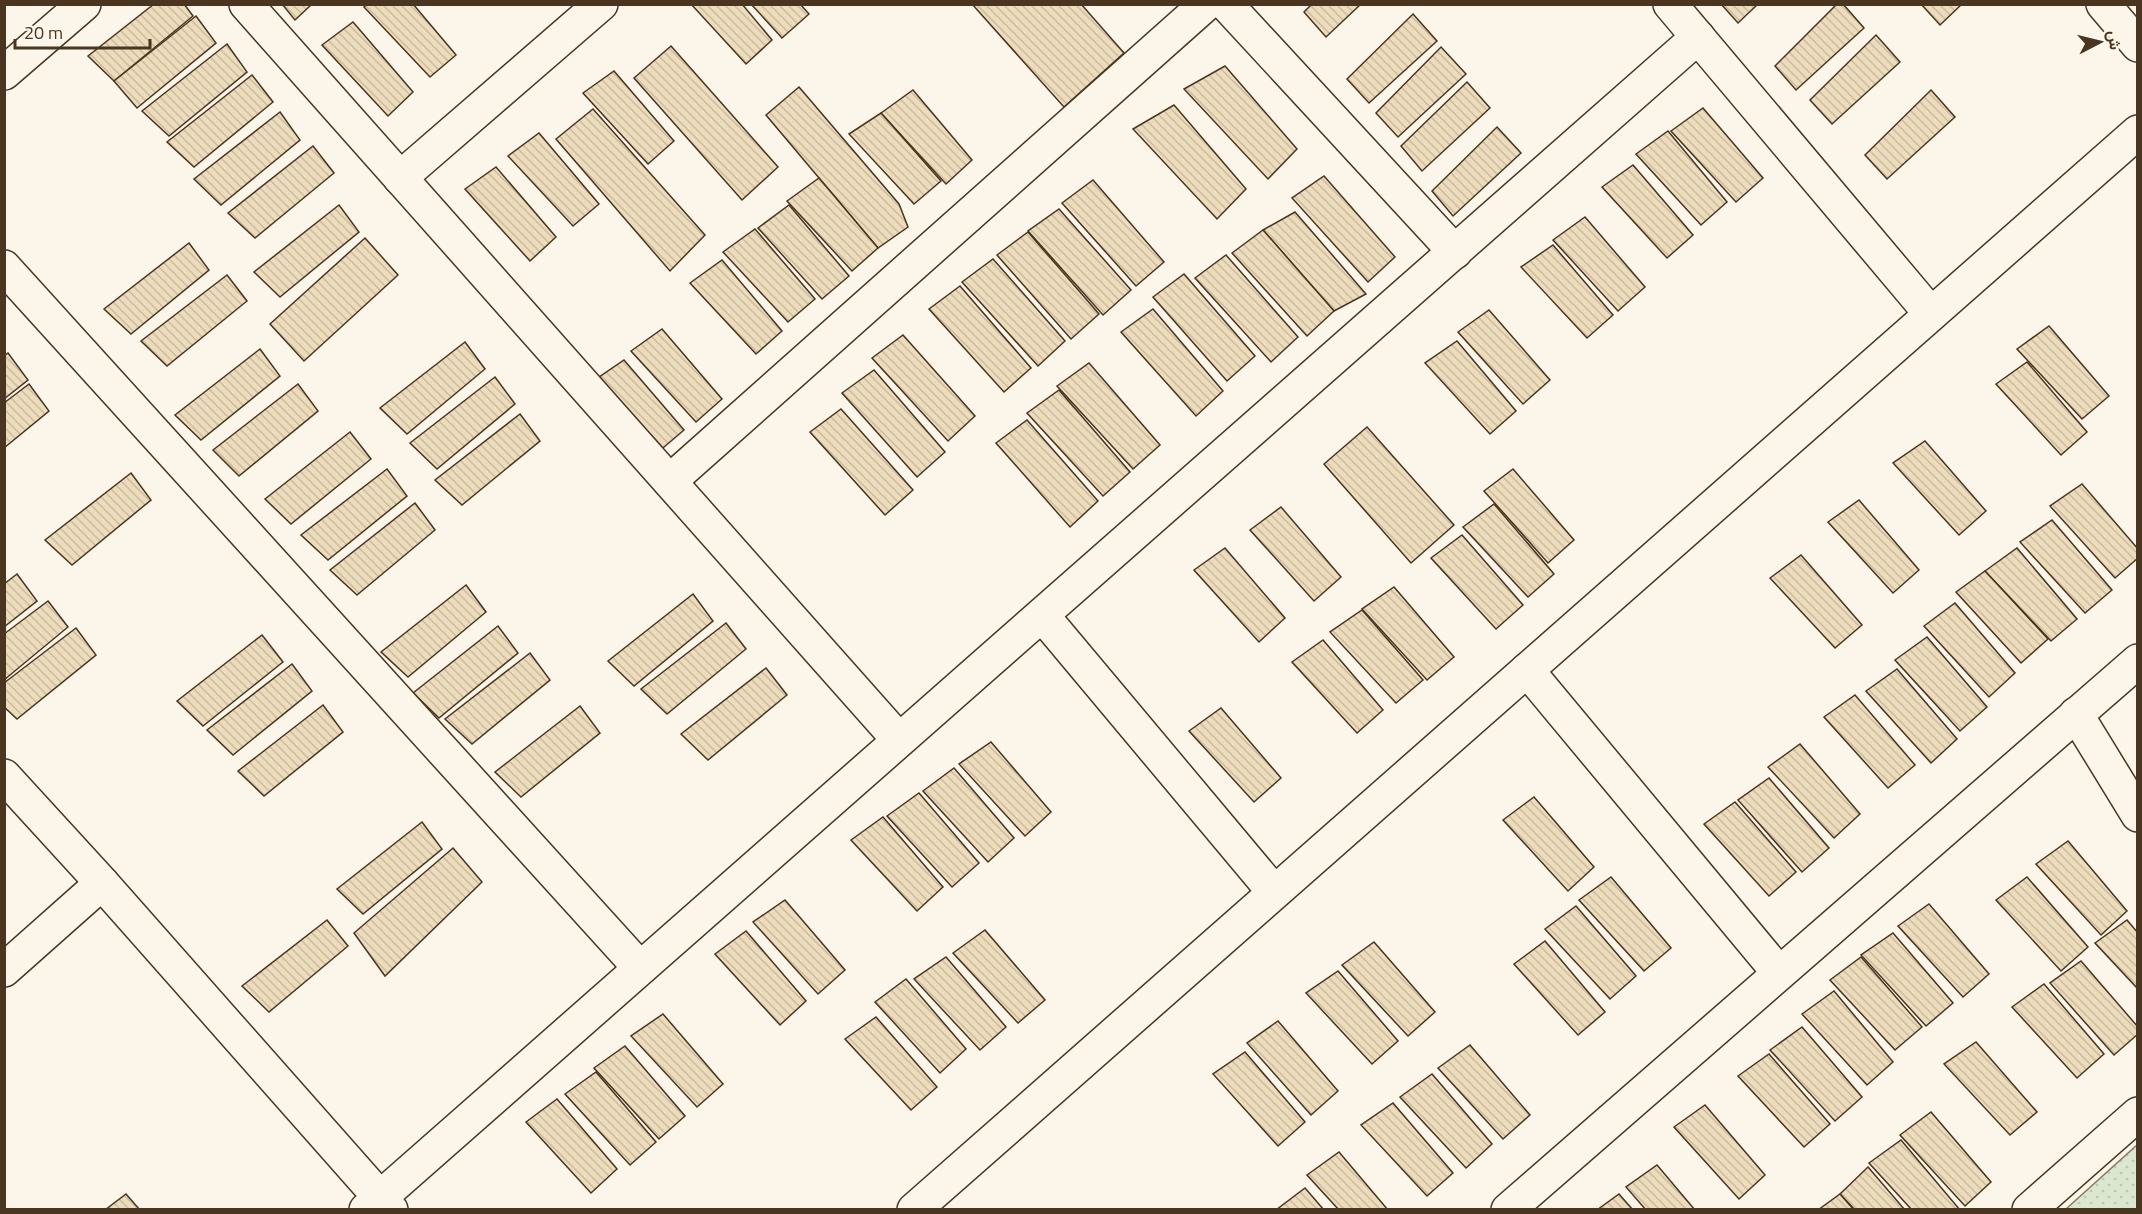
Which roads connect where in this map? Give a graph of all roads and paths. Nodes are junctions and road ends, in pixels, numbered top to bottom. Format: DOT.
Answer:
graph roads {
  1 [pos="84,4"];
  2 [pos="246,4"];
  3 [pos="601,4"];
  4 [pos="1206,4"];
  5 [pos="1226,4"];
  6 [pos="1670,4"];
  7 [pos="2103,4"];
  8 [pos="1698,37"];
  9 [pos="2138,45"];
  10 [pos="4,73"];
  11 [pos="2138,132"];
  12 [pos="400,178"];
  13 [pos="1455,252"];
  14 [pos="4,267"];
  15 [pos="1931,314"];
  16 [pos="670,482"];
  17 [pos="1042,615"];
  18 [pos="2138,661"];
  19 [pos="1527,670"];
  20 [pos="2076,714"];
  21 [pos="899,740"];
  22 [pos="4,776"];
  23 [pos="2138,814"];
  24 [pos="102,883"];
  25 [pos="1274,892"];
  26 [pos="640,968"];
  27 [pos="4,970"];
  28 [pos="1779,973"];
  29 [pos="2138,1114"];
  30 [pos="379,1205"];
  31 [pos="914,1209"];
  32 [pos="1508,1209"];
  33 [pos="2029,1209"];
  1 -- 10 [label="street"];
  2 -- 12 [label="street"];
  3 -- 12 [label="street"];
  4 -- 16 [label="street"];
  5 -- 13 [label="street"];
  6 -- 8 [label="street"];
  7 -- 9 [label="street"];
  8 -- 13 [label="street"];
  8 -- 15 [label="street"];
  11 -- 15 [label="street"];
  12 -- 16 [label="street"];
  13 -- 17 [label="street"];
  14 -- 26 [label="street"];
  15 -- 19 [label="street"];
  16 -- 21 [label="street"];
  17 -- 21 [label="street"];
  17 -- 25 [label="street"];
  18 -- 20 [label="street"];
  19 -- 25 [label="street"];
  19 -- 28 [label="street"];
  20 -- 23 [label="street"];
  20 -- 28 [label="street"];
  21 -- 26 [label="street"];
  22 -- 24 [label="street"];
  24 -- 27 [label="street"];
  24 -- 30 [label="street"];
  25 -- 31 [label="street"];
  26 -- 30 [label="street"];
  28 -- 32 [label="street"];
  29 -- 33 [label="street"];
}
